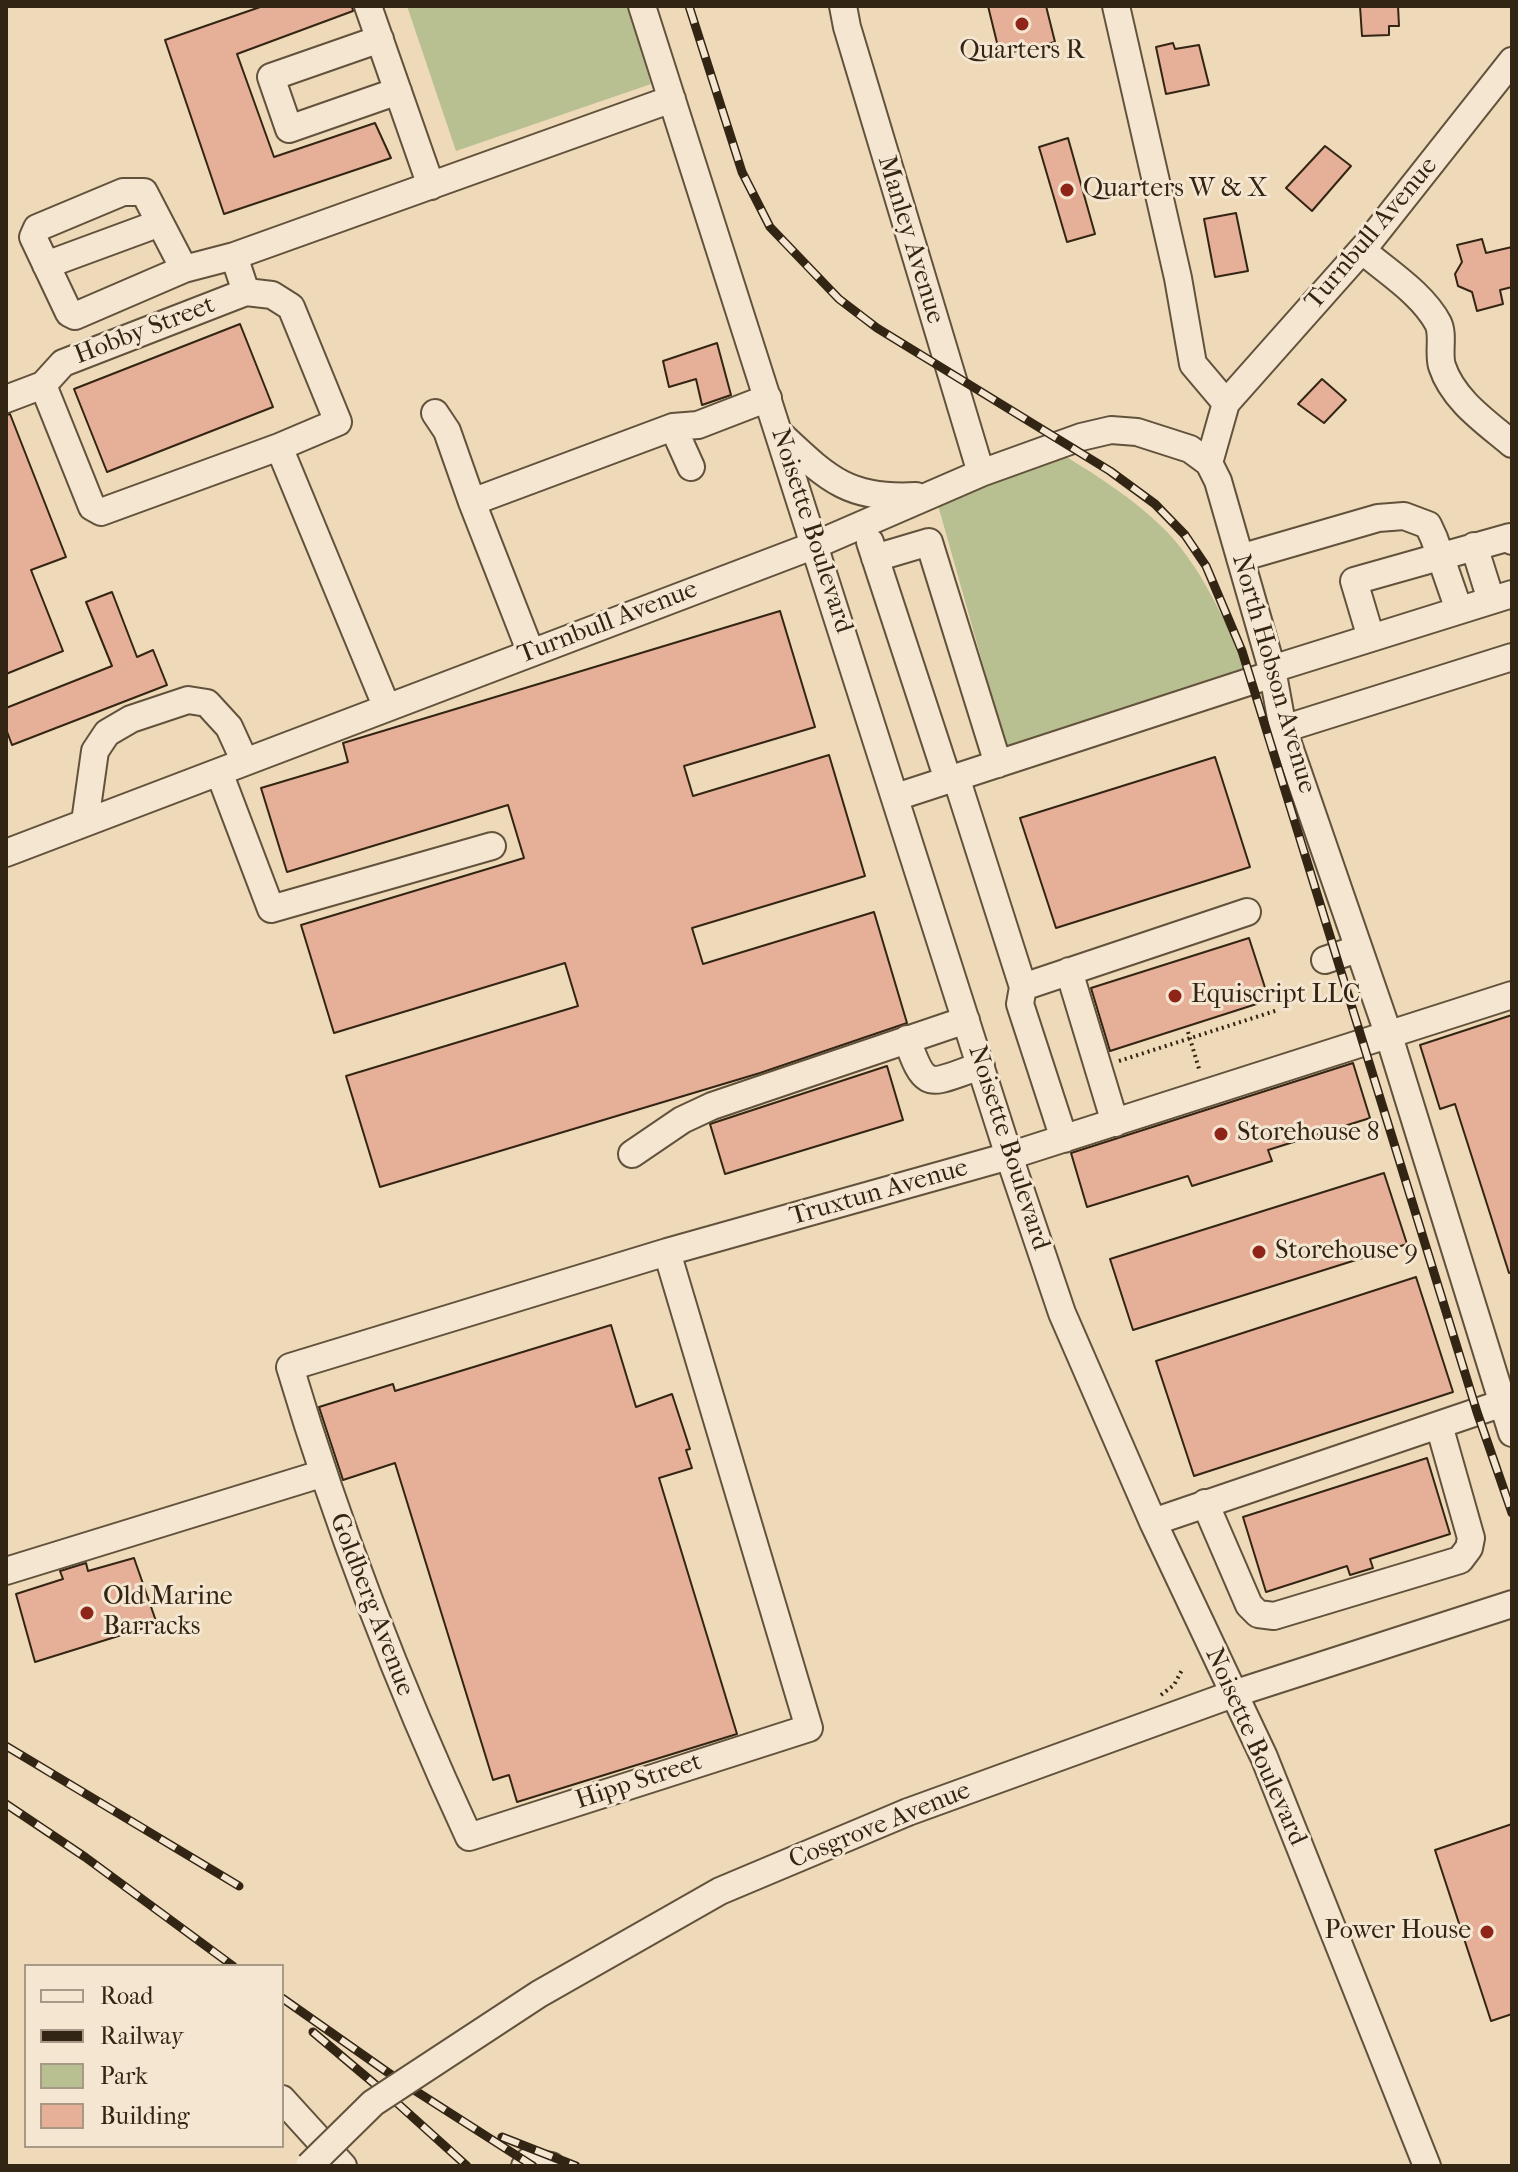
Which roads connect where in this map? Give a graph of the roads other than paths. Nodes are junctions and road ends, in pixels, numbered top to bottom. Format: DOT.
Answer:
graph roads {
  1 [pos="368,6"];
  2 [pos="642,6"];
  3 [pos="843,6"];
  4 [pos="1116,6"];
  5 [pos="380,39"];
  6 [pos="1512,61"];
  7 [pos="398,91"];
  8 [pos="672,99"];
  9 [pos="431,186"];
  10 [pos="160,223"];
  11 [pos="1362,250"];
  12 [pos="234,256"];
  13 [pos="46,265"];
  14 [pos="184,269"];
  15 [pos="246,292"];
  16 [pos="43,385"];
  17 [pos="768,398"];
  18 [pos="6,399"];
  19 [pos="1226,403"];
  20 [pos="435,413"];
  21 [pos="673,427"];
  22 [pos="779,434"];
  23 [pos="1512,444"];
  24 [pos="279,447"];
  25 [pos="1209,463"];
  26 [pos="691,467"];
  27 [pos="981,473"];
  28 [pos="928,496"];
  29 [pos="472,502"];
  30 [pos="864,523"];
  31 [pos="1512,541"];
  32 [pos="815,545"];
  33 [pos="1474,546"];
  34 [pos="1441,556"];
  35 [pos="875,558"];
  36 [pos="1240,558"];
  37 [pos="1502,597"];
  38 [pos="1459,610"];
  39 [pos="1371,638"];
  40 [pos="531,653"];
  41 [pos="1512,657"];
  42 [pos="1273,672"];
  43 [pos="387,708"];
  44 [pos="1283,729"];
  45 [pos="245,762"];
  46 [pos="998,764"];
  47 [pos="219,772"];
  48 [pos="952,779"];
  49 [pos="896,797"];
  50 [pos="85,822"];
  51 [pos="492,846"];
  52 [pos="6,853"];
  53 [pos="1247,912"];
  54 [pos="1357,949"];
  55 [pos="1325,960"];
  56 [pos="1069,971"];
  57 [pos="1023,987"];
  58 [pos="1512,995"];
  59 [pos="966,1020"];
  60 [pos="1389,1036"];
  61 [pos="907,1039"];
  62 [pos="981,1066"];
  63 [pos="1115,1123"];
  64 [pos="1064,1139"];
  65 [pos="632,1154"];
  66 [pos="1009,1156"];
  67 [pos="667,1252"];
  68 [pos="290,1367"];
  69 [pos="1503,1403"];
  70 [pos="1439,1425"];
  71 [pos="1512,1433"];
  72 [pos="321,1473"];
  73 [pos="1205,1503"];
  74 [pos="1153,1522"];
  75 [pos="6,1571"];
  76 [pos="1512,1604"];
  77 [pos="1233,1694"];
  78 [pos="469,1837"];
  79 [pos="284,2101"];
  80 [pos="309,2166"];
  81 [pos="343,2166"];
  82 [pos="525,2166"];
  83 [pos="551,2166"];
  84 [pos="1427,2166"];
  1 -- 5 [label="street"];
  2 -- 8 [label="street, Noisette Boulevard"];
  3 -- 27 [label="street, Manley Avenue"];
  4 -- 19 [label="street"];
  5 -- 7 [label="street"];
  5 -- 7 [label="street"];
  6 -- 11 [label="street, Turnbull Avenue"];
  7 -- 9 [label="street"];
  8 -- 9 [label="street"];
  8 -- 17 [label="street, Noisette Boulevard"];
  9 -- 12 [label="street"];
  10 -- 13 [label="street"];
  10 -- 13 [label="street"];
  10 -- 14 [label="street"];
  11 -- 19 [label="street, Turnbull Avenue"];
  11 -- 23 [label="street"];
  12 -- 14 [label="street"];
  12 -- 15 [label="street"];
  13 -- 14 [label="street"];
  15 -- 16 [label="street, Hobby Street"];
  15 -- 24 [label="street"];
  16 -- 18 [label="street, Hobby Street"];
  16 -- 24 [label="street"];
  17 -- 21 [label="street"];
  17 -- 22 [label="street, Noisette Boulevard"];
  19 -- 25 [label="street"];
  20 -- 29 [label="street"];
  21 -- 26 [label="street"];
  21 -- 29 [label="street"];
  22 -- 28 [label="street"];
  22 -- 32 [label="street, Noisette Boulevard"];
  24 -- 43 [label="street"];
  25 -- 27 [label="street, Turnbull Avenue"];
  25 -- 36 [label="street, North Hobson Avenue"];
  27 -- 28 [label="street, Turnbull Avenue"];
  28 -- 30 [label="street, Turnbull Avenue"];
  29 -- 40 [label="street"];
  30 -- 32 [label="street, Turnbull Avenue"];
  30 -- 35 [label="street"];
  31 -- 33 [label="street"];
  32 -- 40 [label="street, Turnbull Avenue"];
  32 -- 49 [label="street, Noisette Boulevard"];
  33 -- 34 [label="street"];
  33 -- 37 [label="street"];
  34 -- 36 [label="street"];
  34 -- 38 [label="street"];
  34 -- 39 [label="street"];
  35 -- 46 [label="street"];
  35 -- 48 [label="street"];
  36 -- 42 [label="street, North Hobson Avenue"];
  37 -- 38 [label="street"];
  38 -- 39 [label="street"];
  39 -- 42 [label="street"];
  40 -- 43 [label="street, Turnbull Avenue"];
  41 -- 44 [label="street"];
  42 -- 44 [label="street, North Hobson Avenue"];
  42 -- 46 [label="street"];
  43 -- 45 [label="street, Turnbull Avenue"];
  44 -- 54 [label="street, North Hobson Avenue"];
  45 -- 47 [label="street, Turnbull Avenue"];
  45 -- 50 [label="street"];
  46 -- 48 [label="street"];
  47 -- 50 [label="street, Turnbull Avenue"];
  47 -- 51 [label="street"];
  48 -- 49 [label="street"];
  48 -- 57 [label="street"];
  49 -- 59 [label="street, Noisette Boulevard"];
  50 -- 52 [label="street, Turnbull Avenue"];
  53 -- 56 [label="street"];
  54 -- 55 [label="street"];
  54 -- 60 [label="street, North Hobson Avenue"];
  56 -- 57 [label="street"];
  56 -- 63 [label="street"];
  57 -- 64 [label="street"];
  58 -- 60 [label="street, Truxtun Avenue"];
  59 -- 61 [label="street"];
  59 -- 62 [label="street, Noisette Boulevard"];
  60 -- 63 [label="street, Truxtun Avenue"];
  60 -- 69 [label="street, North Hobson Avenue"];
  61 -- 62 [label="street"];
  61 -- 65 [label="street"];
  62 -- 66 [label="street, Noisette Boulevard"];
  63 -- 64 [label="street, Truxtun Avenue"];
  64 -- 66 [label="street, Truxtun Avenue"];
  66 -- 67 [label="street, Truxtun Avenue"];
  66 -- 74 [label="street, Noisette Boulevard"];
  67 -- 68 [label="street, Truxtun Avenue"];
  67 -- 78 [label="street, Hipp Street"];
  68 -- 72 [label="street, Goldberg Avenue"];
  69 -- 70 [label="street"];
  69 -- 71 [label="street, North Hobson Avenue"];
  70 -- 73 [label="street"];
  70 -- 73 [label="street"];
  72 -- 75 [label="street"];
  72 -- 78 [label="street, Goldberg Avenue"];
  73 -- 74 [label="street"];
  74 -- 77 [label="street, Noisette Boulevard"];
  76 -- 77 [label="street, Cosgrove Avenue"];
  77 -- 80 [label="street, Cosgrove Avenue, bridge"];
  77 -- 84 [label="street, Noisette Boulevard"];
  79 -- 81 [label="street"];
  82 -- 83 [label="street"];
}
